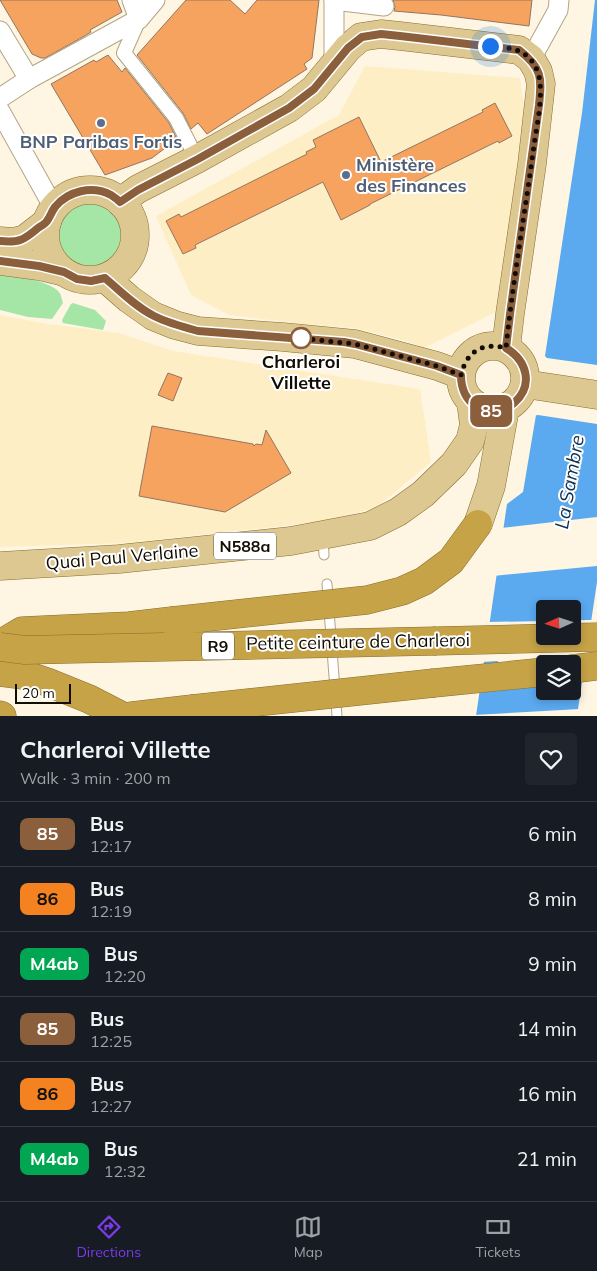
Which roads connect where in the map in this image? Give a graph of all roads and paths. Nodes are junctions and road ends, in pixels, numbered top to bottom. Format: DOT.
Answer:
graph roads {
  1 [pos="132,0"];
  2 [pos="155,0"];
  3 [pos="334,0"];
  4 [pos="559,0"];
  5 [pos="384,3"];
  6 [pos="139,19"];
  7 [pos="0,31"];
  8 [pos="381,34"];
  9 [pos="531,59"];
  10 [pos="334,66"];
  11 [pos="29,79"];
  12 [pos="0,98"];
  13 [pos="0,111"];
  14 [pos="198,159"];
  15 [pos="120,202"];
  16 [pos="51,215"];
  17 [pos="0,241"];
  18 [pos="0,261"];
  19 [pos="64,272"];
  20 [pos="105,278"];
  21 [pos="506,348"];
  22 [pos="461,375"];
  23 [pos="527,384"];
  24 [pos="597,395"];
  25 [pos="471,402"];
  26 [pos="505,409"];
  27 [pos="478,524"];
  28 [pos="0,566"];
  29 [pos="327,584"];
  30 [pos="597,637"];
  31 [pos="0,646"];
  32 [pos="597,666"];
  33 [pos="581,669"];
  34 [pos="0,672"];
  35 [pos="536,673"];
  36 [pos="122,716"];
  37 [pos="132,716"];
  38 [pos="337,716"];
  1 -- 6 [label="street"];
  2 -- 6 [label="street"];
  3 -- 5 [label="street"];
  3 -- 10 [label="street"];
  4 -- 9 [label="street"];
  5 -- 8 [label="street"];
  6 -- 11 [label="street"];
  6 -- 14 [label="street"];
  7 -- 11 [label="street"];
  8 -- 9 [label="main road"];
  8 -- 10 [label="main road"];
  9 -- 21 [label="main road"];
  10 -- 14 [label="main road"];
  11 -- 12 [label="street"];
  13 -- 16 [label="street"];
  14 -- 15 [label="main road"];
  15 -- 16 [label="main road"];
  15 -- 20 [label="main road"];
  16 -- 17 [label="main road"];
  16 -- 19 [label="main road"];
  18 -- 19 [label="main road"];
  19 -- 20 [label="main road"];
  20 -- 22 [label="main road"];
  21 -- 22 [label="main road"];
  21 -- 23 [label="main road"];
  22 -- 25 [label="main road, N588a"];
  23 -- 24 [label="main road"];
  23 -- 26 [label="main road"];
  25 -- 26 [label="main road"];
  25 -- 28 [label="main road, Quai Paul Verlaine / N588a"];
  26 -- 27 [label="main road"];
  27 -- 31 [label="highway, bridge"];
  29 -- 38 [label="lane"];
  30 -- 31 [label="highway, Petite ceinture de Charleroi / R9, bridge"];
  32 -- 33 [label="highway"];
  34 -- 36 [label="highway"];
  35 -- 37 [label="highway, bridge"];
}
